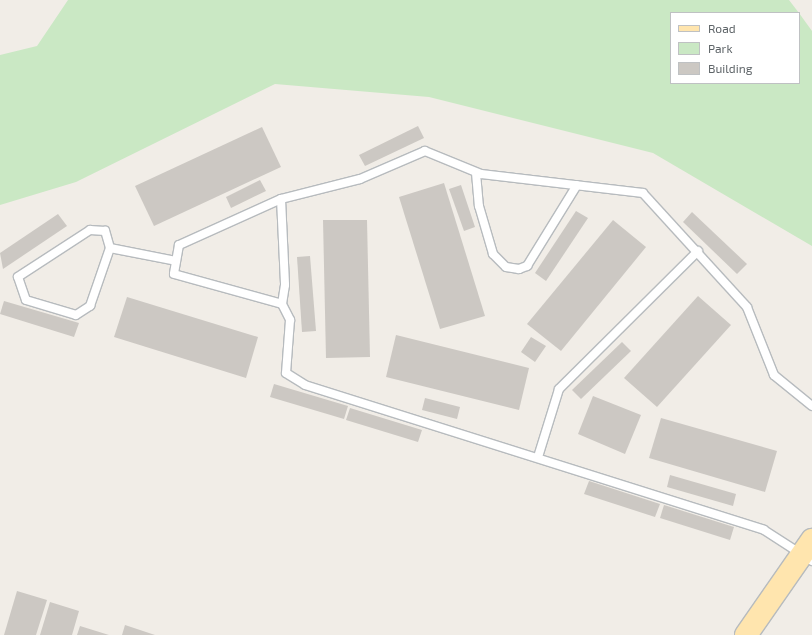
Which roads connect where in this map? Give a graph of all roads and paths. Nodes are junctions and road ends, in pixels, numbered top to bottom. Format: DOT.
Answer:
graph roads {
  1 [pos="476,173"];
  2 [pos="577,185"];
  3 [pos="280,199"];
  4 [pos="110,248"];
  5 [pos="698,250"];
  6 [pos="176,261"];
  7 [pos="282,304"];
  8 [pos="812,406"];
  9 [pos="538,457"];
  10 [pos="809,552"];
  11 [pos="746,635"];
  1 -- 2 [label="lane"];
  1 -- 2 [label="lane"];
  1 -- 3 [label="lane"];
  2 -- 5 [label="lane"];
  3 -- 6 [label="lane"];
  3 -- 7 [label="lane"];
  4 -- 4 [label="lane"];
  4 -- 6 [label="lane"];
  5 -- 8 [label="lane"];
  5 -- 9 [label="lane"];
  6 -- 7 [label="lane"];
  7 -- 9 [label="lane"];
  9 -- 10 [label="lane"];
  10 -- 11 [label="main road"];
}
